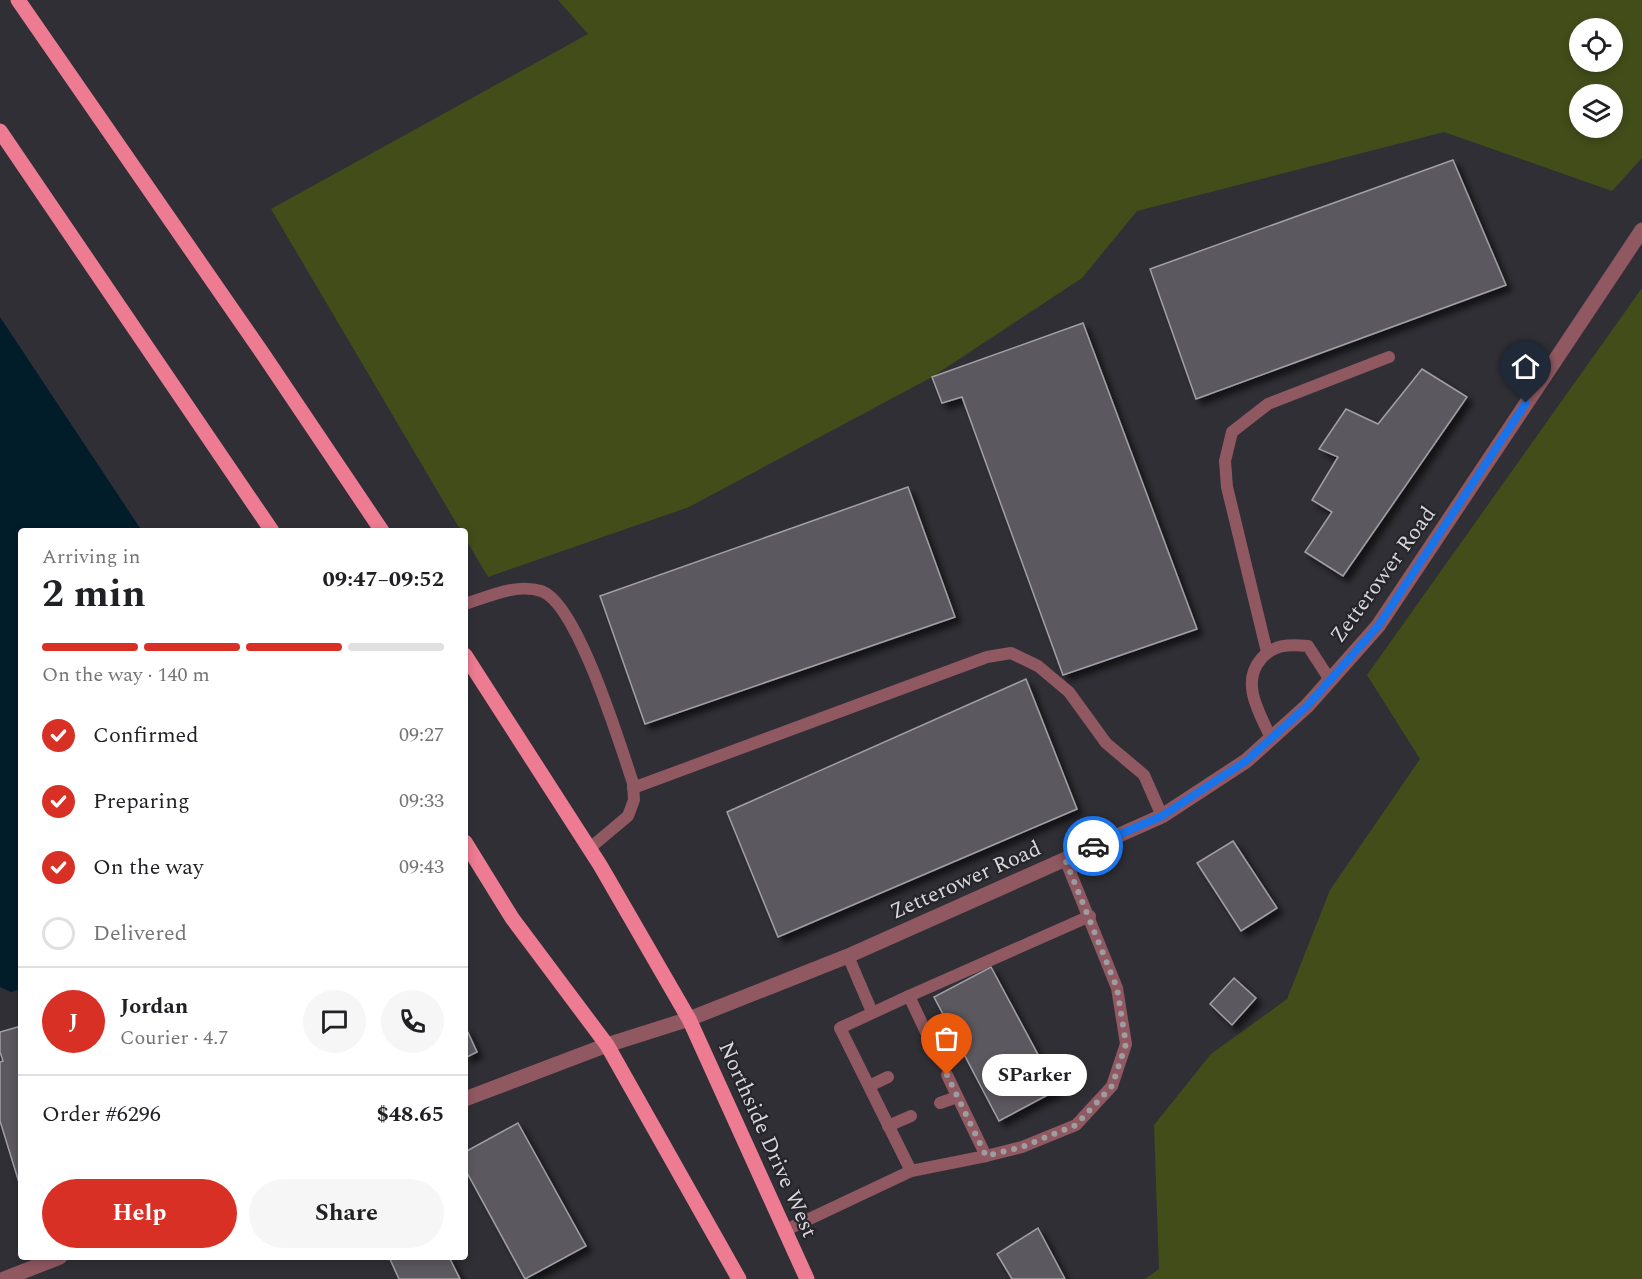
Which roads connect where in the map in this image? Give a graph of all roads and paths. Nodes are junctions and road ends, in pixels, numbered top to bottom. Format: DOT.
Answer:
graph roads {
  1 [pos="18,0"];
  2 [pos="0,131"];
  3 [pos="1642,230"];
  4 [pos="1389,357"];
  5 [pos="270,528"];
  6 [pos="380,528"];
  7 [pos="468,603"];
  8 [pos="1267,652"];
  9 [pos="468,660"];
  10 [pos="1330,680"];
  11 [pos="1271,738"];
  12 [pos="633,788"];
  13 [pos="1162,816"];
  14 [pos="468,847"];
  15 [pos="590,848"];
  16 [pos="1065,859"];
  17 [pos="1090,916"];
  18 [pos="848,956"];
  19 [pos="909,996"];
  20 [pos="872,1012"];
  21 [pos="690,1019"];
  22 [pos="607,1045"];
  23 [pos="933,1047"];
  24 [pos="947,1075"];
  25 [pos="888,1077"];
  26 [pos="869,1086"];
  27 [pos="957,1096"];
  28 [pos="468,1098"];
  29 [pos="940,1103"];
  30 [pos="911,1116"];
  31 [pos="888,1126"];
  32 [pos="986,1156"];
  33 [pos="912,1172"];
  34 [pos="786,1230"];
  35 [pos="52,1260"];
  36 [pos="3,1279"];
  37 [pos="739,1279"];
  38 [pos="807,1279"];
  1 -- 6 [label="main road"];
  2 -- 5 [label="main road"];
  3 -- 10 [label="street, Zetterower Road"];
  4 -- 8 [label="lane"];
  7 -- 12 [label="lane"];
  8 -- 10 [label="lane"];
  8 -- 11 [label="lane"];
  9 -- 15 [label="main road, Northside Drive West"];
  10 -- 11 [label="street, Zetterower Road"];
  11 -- 13 [label="street, Zetterower Road"];
  12 -- 13 [label="lane"];
  12 -- 15 [label="lane"];
  13 -- 16 [label="street, Zetterower Road"];
  14 -- 22 [label="main road"];
  15 -- 21 [label="main road, Northside Drive West"];
  16 -- 17 [label="lane"];
  16 -- 18 [label="street, Zetterower Road"];
  17 -- 19 [label="lane"];
  17 -- 32 [label="lane"];
  18 -- 20 [label="lane"];
  18 -- 21 [label="street, Zetterower Road"];
  19 -- 20 [label="lane"];
  19 -- 23 [label="lane"];
  20 -- 26 [label="lane"];
  21 -- 22 [label="street, Zetterower Road"];
  21 -- 34 [label="main road, Northside Drive West"];
  22 -- 28 [label="street, Zetterower Road"];
  22 -- 37 [label="main road"];
  24 -- 27 [label="lane"];
  25 -- 26 [label="lane"];
  26 -- 31 [label="lane"];
  27 -- 29 [label="lane"];
  27 -- 32 [label="lane"];
  30 -- 31 [label="lane"];
  31 -- 33 [label="lane"];
  32 -- 33 [label="lane"];
  33 -- 34 [label="lane"];
  34 -- 38 [label="main road, Northside Drive West"];
  35 -- 36 [label="street"];
}
